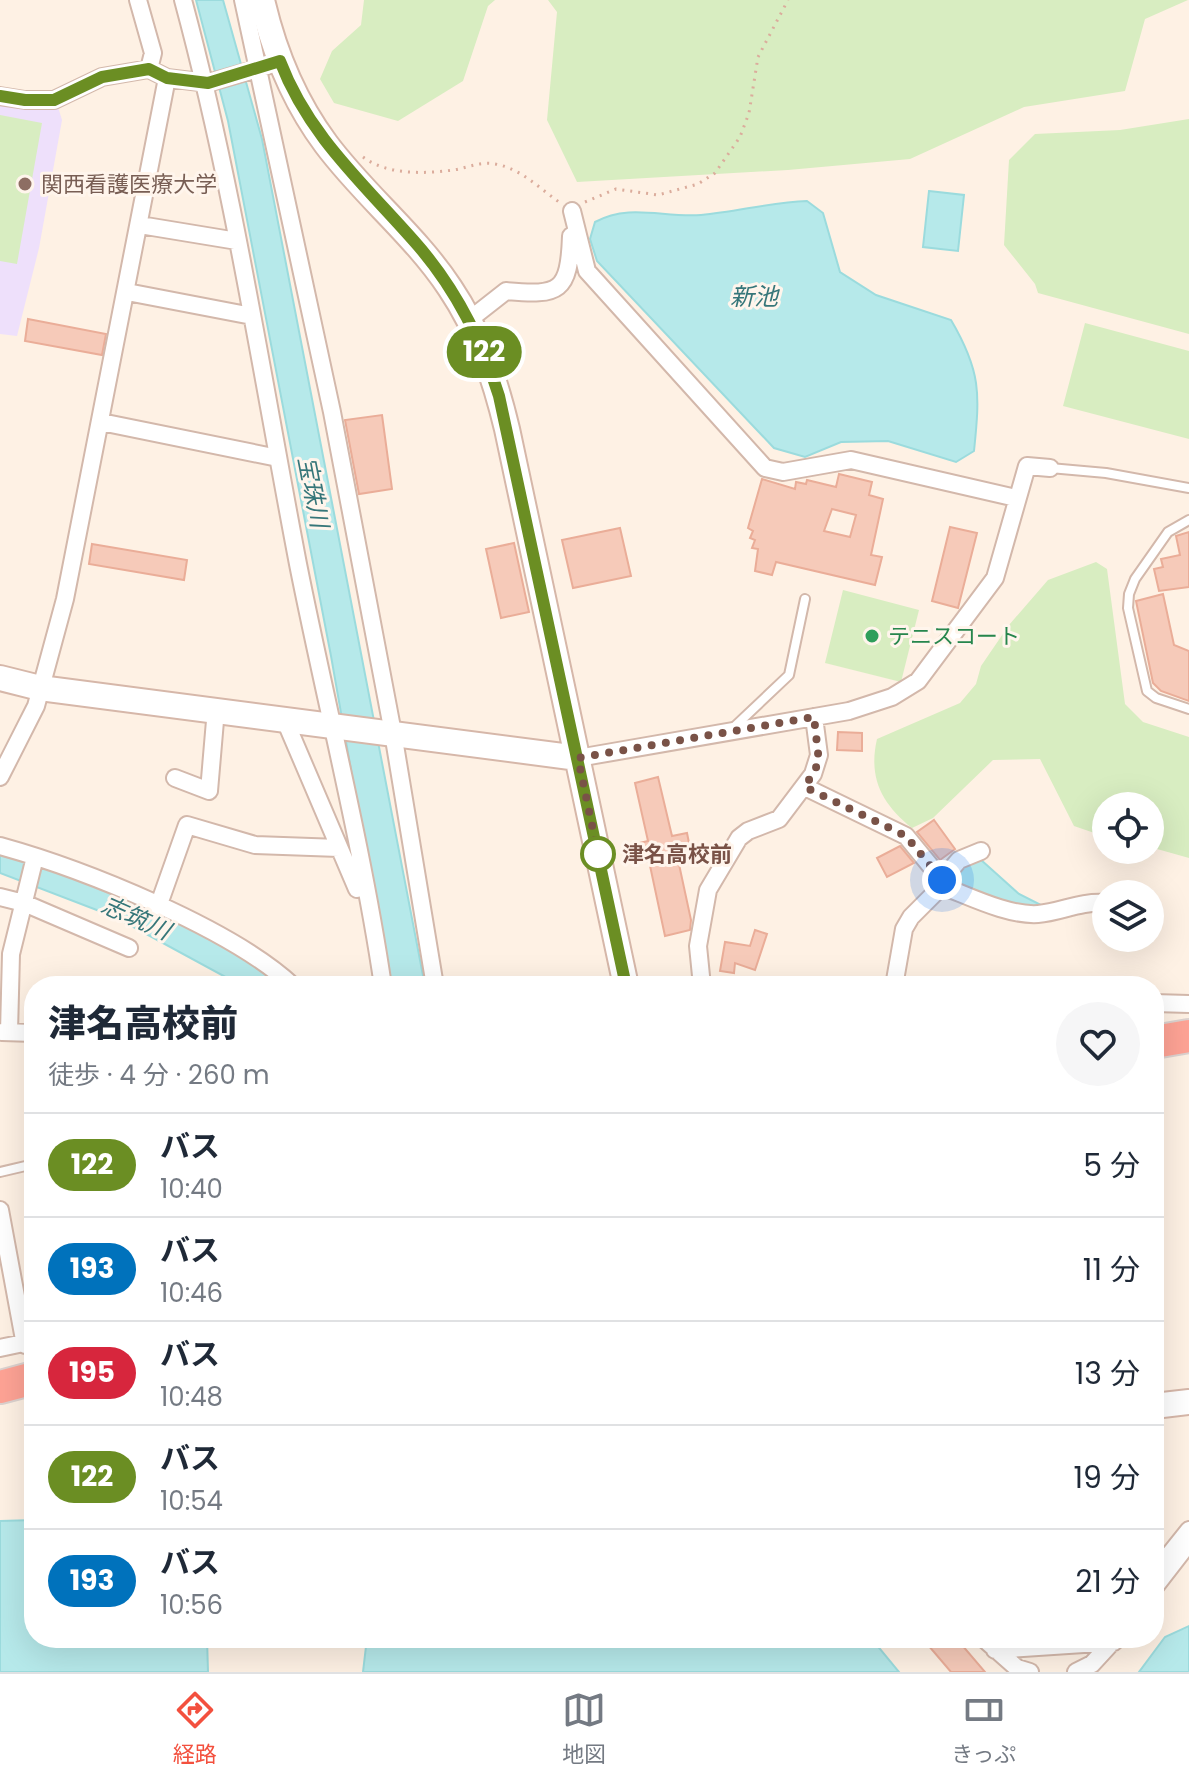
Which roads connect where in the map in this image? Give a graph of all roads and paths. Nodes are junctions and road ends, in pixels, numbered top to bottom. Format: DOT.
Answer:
graph roads {
  1 [pos="138,0"];
  2 [pos="183,0"];
  3 [pos="243,0"];
  4 [pos="262,0"];
  5 [pos="788,0"];
  6 [pos="265,67"];
  7 [pos="149,69"];
  8 [pos="167,78"];
  9 [pos="205,83"];
  10 [pos="0,96"];
  11 [pos="354,147"];
  12 [pos="572,211"];
  13 [pos="140,225"];
  14 [pos="237,241"];
  15 [pos="127,292"];
  16 [pos="252,316"];
  17 [pos="469,320"];
  18 [pos="101,422"];
  19 [pos="278,458"];
  20 [pos="1050,468"];
  21 [pos="1189,488"];
  22 [pos="1016,498"];
  23 [pos="1189,520"];
  24 [pos="805,599"];
  25 [pos="0,678"];
  26 [pos="40,688"];
  27 [pos="216,709"];
  28 [pos="1189,709"];
  29 [pos="814,717"];
  30 [pos="284,718"];
  31 [pos="336,726"];
  32 [pos="729,732"];
  33 [pos="391,733"];
  34 [pos="578,758"];
  35 [pos="0,777"];
  36 [pos="175,778"];
  37 [pos="805,787"];
  38 [pos="0,846"];
  39 [pos="339,848"];
  40 [pos="981,851"];
  41 [pos="35,857"];
  42 [pos="942,883"];
  43 [pos="365,890"];
  44 [pos="0,897"];
  45 [pos="24,903"];
  46 [pos="1092,904"];
  47 [pos="158,907"];
  48 [pos="129,948"];
  49 [pos="280,976"];
  50 [pos="381,976"];
  51 [pos="433,976"];
  52 [pos="624,976"];
  53 [pos="701,976"];
  54 [pos="896,976"];
  55 [pos="1164,1003"];
  56 [pos="1189,1004"];
  57 [pos="4,1032"];
  58 [pos="24,1033"];
  59 [pos="24,1166"];
  60 [pos="0,1172"];
  61 [pos="0,1210"];
  62 [pos="24,1316"];
  63 [pos="24,1344"];
  64 [pos="0,1348"];
  65 [pos="24,1381"];
  66 [pos="0,1387"];
  67 [pos="1189,1402"];
  68 [pos="1164,1405"];
  69 [pos="1189,1530"];
  70 [pos="1189,1543"];
  71 [pos="1164,1553"];
  72 [pos="1164,1575"];
  73 [pos="1000,1648"];
  74 [pos="1107,1648"];
  75 [pos="1030,1672"];
  76 [pos="1076,1672"];
  1 -- 7 [label="street"];
  2 -- 9 [label="street"];
  3 -- 6 [label="street"];
  4 -- 6 [label="street"];
  5 -- 12 [label="path"];
  6 -- 9 [label="street"];
  6 -- 17 [label="street"];
  6 -- 33 [label="street"];
  7 -- 8 [label="street"];
  7 -- 10 [label="street"];
  8 -- 9 [label="street"];
  8 -- 13 [label="street"];
  9 -- 14 [label="street"];
  11 -- 12 [label="path"];
  12 -- 17 [label="street"];
  12 -- 22 [label="street"];
  13 -- 14 [label="street"];
  13 -- 15 [label="street"];
  14 -- 16 [label="street"];
  15 -- 16 [label="street"];
  15 -- 18 [label="street"];
  16 -- 19 [label="street"];
  17 -- 34 [label="street"];
  18 -- 19 [label="street"];
  18 -- 26 [label="street"];
  19 -- 31 [label="street"];
  20 -- 21 [label="lane"];
  20 -- 22 [label="street"];
  22 -- 29 [label="street"];
  23 -- 28 [label="lane"];
  24 -- 32 [label="lane"];
  25 -- 26 [label="street"];
  26 -- 27 [label="street"];
  26 -- 35 [label="street"];
  27 -- 30 [label="street"];
  27 -- 36 [label="street"];
  29 -- 32 [label="street"];
  29 -- 37 [label="street"];
  30 -- 31 [label="street"];
  30 -- 39 [label="street"];
  31 -- 33 [label="street"];
  31 -- 43 [label="street"];
  32 -- 34 [label="street"];
  33 -- 34 [label="street"];
  33 -- 51 [label="street"];
  34 -- 52 [label="street"];
  37 -- 42 [label="street"];
  37 -- 53 [label="street"];
  38 -- 41 [label="street"];
  39 -- 43 [label="street"];
  39 -- 47 [label="street"];
  40 -- 42 [label="street"];
  41 -- 45 [label="street"];
  41 -- 47 [label="street"];
  42 -- 46 [label="street"];
  42 -- 54 [label="street"];
  43 -- 50 [label="street"];
  44 -- 45 [label="street"];
  45 -- 48 [label="street"];
  45 -- 57 [label="street"];
  47 -- 49 [label="street"];
  55 -- 56 [label="street"];
  57 -- 58 [label="street"];
  59 -- 60 [label="lane"];
  61 -- 62 [label="street"];
  63 -- 64 [label="street"];
  65 -- 66 [label="highway"];
  67 -- 68 [label="street"];
  69 -- 71 [label="street"];
  70 -- 72 [label="street"];
  73 -- 75 [label="street"];
  74 -- 76 [label="street"];
}
